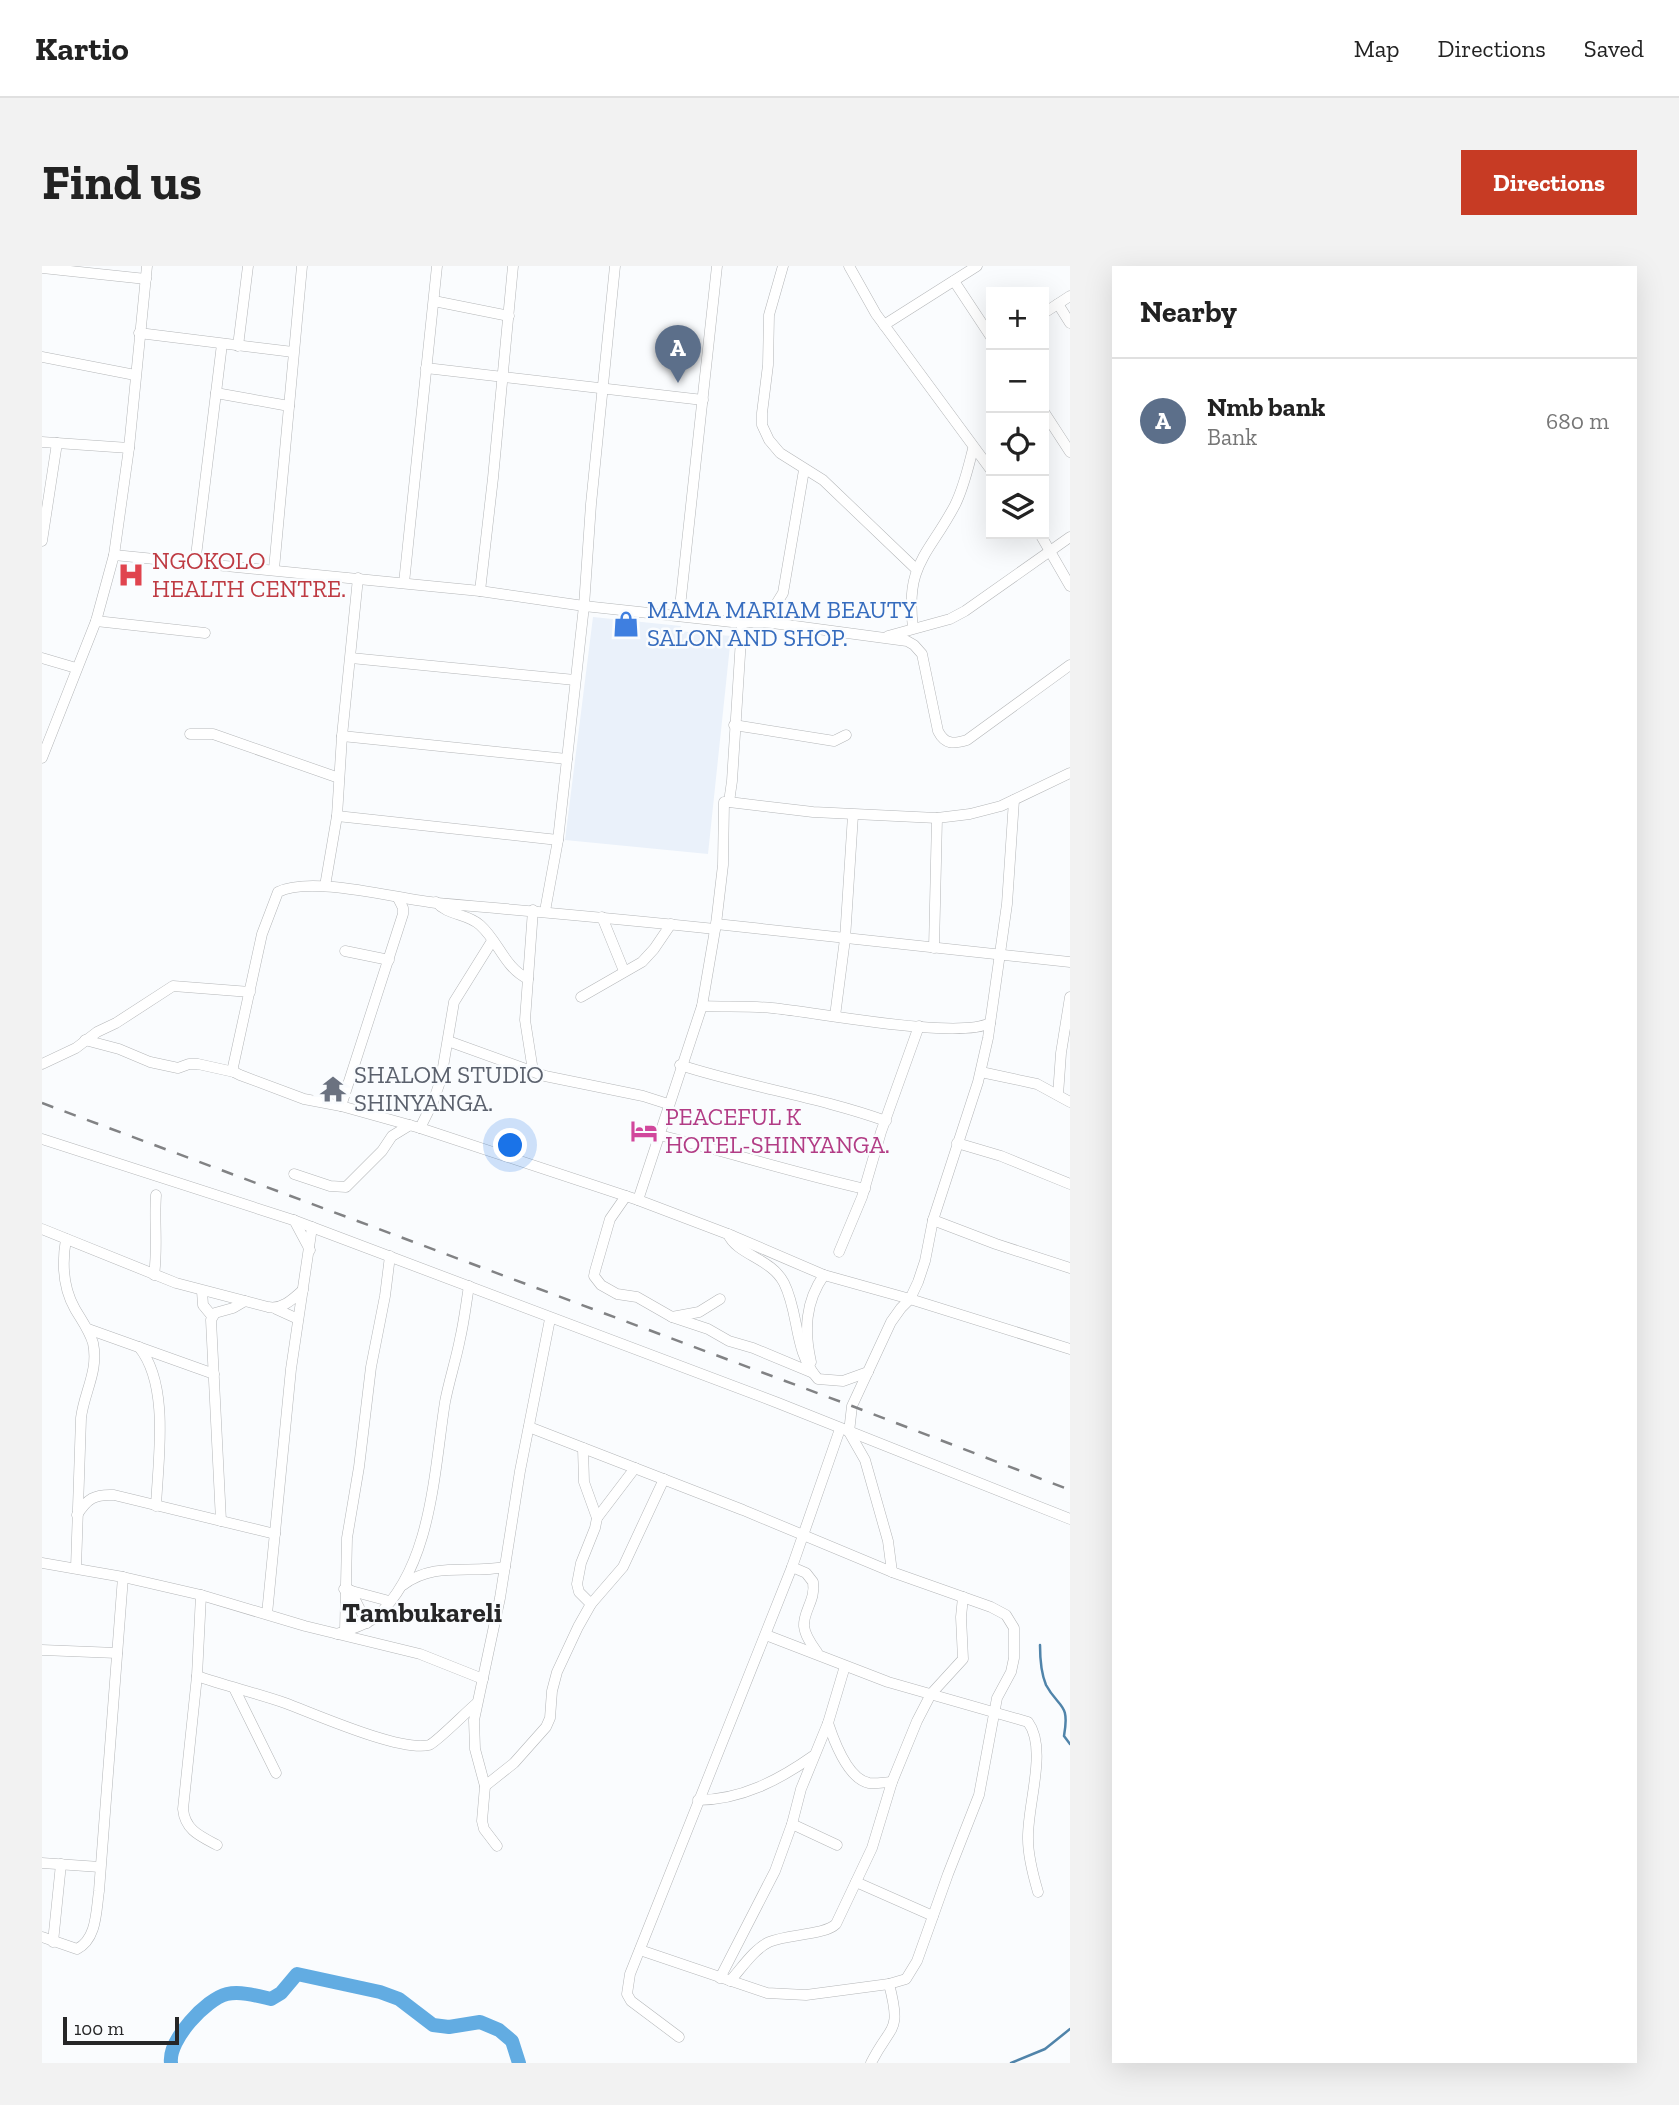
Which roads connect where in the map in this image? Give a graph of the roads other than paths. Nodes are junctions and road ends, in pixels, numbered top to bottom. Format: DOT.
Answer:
graph roads {
  1 [pos="147,266"];
  2 [pos="247,266"];
  3 [pos="302,266"];
  4 [pos="437,266"];
  5 [pos="513,266"];
  6 [pos="615,266"];
  7 [pos="717,266"];
  8 [pos="783,266"];
  9 [pos="849,266"];
  10 [pos="977,266"];
  11 [pos="42,268"];
  12 [pos="146,279"];
  13 [pos="954,281"];
  14 [pos="1070,296"];
  15 [pos="434,301"];
  16 [pos="1058,304"];
  17 [pos="1049,310"];
  18 [pos="509,316"];
  19 [pos="1070,323"];
  20 [pos="884,325"];
  21 [pos="986,329"];
  22 [pos="139,333"];
  23 [pos="222,344"];
  24 [pos="239,346"];
  25 [pos="293,352"];
  26 [pos="42,356"];
  27 [pos="426,368"];
  28 [pos="135,375"];
  29 [pos="502,377"];
  30 [pos="603,388"];
  31 [pos="216,393"];
  32 [pos="704,400"];
  33 [pos="289,406"];
  34 [pos="1045,413"];
  35 [pos="42,442"];
  36 [pos="57,443"];
  37 [pos="129,447"];
  38 [pos="974,449"];
  39 [pos="1070,452"];
  40 [pos="986,464"];
  41 [pos="804,470"];
  42 [pos="1070,537"];
  43 [pos="1043,539"];
  44 [pos="42,541"];
  45 [pos="1051,552"];
  46 [pos="114,555"];
  47 [pos="195,564"];
  48 [pos="274,569"];
  49 [pos="916,569"];
  50 [pos="358,578"];
  51 [pos="404,583"];
  52 [pos="1070,586"];
  53 [pos="480,591"];
  54 [pos="584,606"];
  55 [pos="679,616"];
  56 [pos="96,621"];
  57 [pos="765,622"];
  58 [pos="742,623"];
  59 [pos="913,628"];
  60 [pos="205,633"];
  61 [pos="887,637"];
  62 [pos="42,658"];
  63 [pos="351,658"];
  64 [pos="1070,665"];
  65 [pos="76,668"];
  66 [pos="576,680"];
  67 [pos="734,725"];
  68 [pos="190,734"];
  69 [pos="846,735"];
  70 [pos="342,736"];
  71 [pos="42,758"];
  72 [pos="567,759"];
  73 [pos="1070,773"];
  74 [pos="339,778"];
  75 [pos="1014,800"];
  76 [pos="729,802"];
  77 [pos="853,815"];
  78 [pos="337,817"];
  79 [pos="937,818"];
  80 [pos="558,841"];
  81 [pos="325,886"];
  82 [pos="398,898"];
  83 [pos="436,902"];
  84 [pos="533,910"];
  85 [pos="545,911"];
  86 [pos="602,917"];
  87 [pos="671,924"];
  88 [pos="715,927"];
  89 [pos="845,939"];
  90 [pos="492,941"];
  91 [pos="934,948"];
  92 [pos="345,951"];
  93 [pos="999,955"];
  94 [pos="388,960"];
  95 [pos="1070,962"];
  96 [pos="624,971"];
  97 [pos="528,979"];
  98 [pos="250,992"];
  99 [pos="581,997"];
  100 [pos="1070,997"];
  101 [pos="702,1006"];
  102 [pos="835,1016"];
  103 [pos="990,1023"];
  104 [pos="919,1026"];
  105 [pos="85,1040"];
  106 [pos="448,1041"];
  107 [pos="42,1064"];
  108 [pos="680,1065"];
  109 [pos="533,1071"];
  110 [pos="234,1072"];
  111 [pos="981,1072"];
  112 [pos="1058,1095"];
  113 [pos="1070,1102"];
  114 [pos="668,1104"];
  115 [pos="341,1106"];
  116 [pos="886,1121"];
  117 [pos="415,1127"];
  118 [pos="659,1135"];
  119 [pos="42,1139"];
  120 [pos="957,1143"];
  121 [pos="294,1174"];
  122 [pos="1070,1184"];
  123 [pos="864,1189"];
  124 [pos="156,1195"];
  125 [pos="626,1196"];
  126 [pos="638,1200"];
  127 [pos="293,1220"];
  128 [pos="933,1220"];
  129 [pos="312,1227"];
  130 [pos="42,1228"];
  131 [pos="727,1234"];
  132 [pos="66,1239"];
  133 [pos="310,1250"];
  134 [pos="839,1252"];
  135 [pos="390,1256"];
  136 [pos="1070,1268"];
  137 [pos="154,1275"];
  138 [pos="824,1275"];
  139 [pos="469,1286"];
  140 [pos="303,1289"];
  141 [pos="202,1291"];
  142 [pos="720,1299"];
  143 [pos="910,1299"];
  144 [pos="245,1301"];
  145 [pos="276,1309"];
  146 [pos="212,1315"];
  147 [pos="672,1317"];
  148 [pos="298,1319"];
  149 [pos="550,1319"];
  150 [pos="88,1329"];
  151 [pos="138,1347"];
  152 [pos="1070,1349"];
  153 [pos="868,1372"];
  154 [pos="813,1373"];
  155 [pos="214,1374"];
  156 [pos="528,1427"];
  157 [pos="845,1430"];
  158 [pos="583,1448"];
  159 [pos="635,1468"];
  160 [pos="664,1479"];
  161 [pos="156,1506"];
  162 [pos="76,1516"];
  163 [pos="597,1518"];
  164 [pos="1070,1520"];
  165 [pos="221,1521"];
  166 [pos="275,1534"];
  167 [pos="804,1534"];
  168 [pos="42,1563"];
  169 [pos="505,1567"];
  170 [pos="792,1567"];
  171 [pos="76,1568"];
  172 [pos="892,1572"];
  173 [pos="123,1577"];
  174 [pos="400,1587"];
  175 [pos="347,1590"];
  176 [pos="201,1595"];
  177 [pos="963,1597"];
  178 [pos="389,1601"];
  179 [pos="591,1604"];
  180 [pos="267,1614"];
  181 [pos="367,1623"];
  182 [pos="341,1633"];
  183 [pos="766,1634"];
  184 [pos="42,1650"];
  185 [pos="117,1653"];
  186 [pos="817,1653"];
  187 [pos="845,1666"];
  188 [pos="197,1676"];
  189 [pos="483,1679"];
  190 [pos="234,1688"];
  191 [pos="931,1694"];
  192 [pos="477,1702"];
  193 [pos="995,1712"];
  194 [pos="828,1723"];
  195 [pos="813,1756"];
  196 [pos="276,1773"];
  197 [pos="892,1782"];
  198 [pos="485,1786"];
  199 [pos="698,1800"];
  200 [pos="792,1824"];
  201 [pos="217,1845"];
  202 [pos="837,1845"];
  203 [pos="497,1846"];
  204 [pos="42,1863"];
  205 [pos="61,1864"];
  206 [pos="100,1867"];
  207 [pos="856,1882"];
  208 [pos="1038,1892"];
  209 [pos="933,1916"];
  210 [pos="42,1937"];
  211 [pos="52,1942"];
  212 [pos="640,1950"];
  213 [pos="725,1980"];
  214 [pos="889,1984"];
  215 [pos="679,2037"];
  216 [pos="871,2063"];
  1 -- 12 [label="street"];
  2 -- 24 [label="street"];
  3 -- 25 [label="street"];
  4 -- 15 [label="street"];
  5 -- 18 [label="street"];
  6 -- 30 [label="street"];
  7 -- 32 [label="street"];
  8 -- 41 [label="street"];
  9 -- 20 [label="street"];
  10 -- 13 [label="street"];
  11 -- 12 [label="street"];
  12 -- 22 [label="street"];
  13 -- 20 [label="street"];
  13 -- 21 [label="street"];
  14 -- 16 [label="street"];
  15 -- 18 [label="street"];
  15 -- 27 [label="street"];
  16 -- 17 [label="street"];
  16 -- 19 [label="street"];
  18 -- 29 [label="street"];
  20 -- 38 [label="street"];
  22 -- 23 [label="street"];
  22 -- 28 [label="street"];
  23 -- 24 [label="street"];
  23 -- 31 [label="street"];
  24 -- 25 [label="street"];
  25 -- 33 [label="street"];
  26 -- 28 [label="street"];
  27 -- 29 [label="street"];
  27 -- 51 [label="street"];
  28 -- 37 [label="street"];
  29 -- 30 [label="street"];
  29 -- 53 [label="street"];
  30 -- 32 [label="street"];
  30 -- 54 [label="street"];
  31 -- 33 [label="street"];
  31 -- 47 [label="street"];
  32 -- 55 [label="street"];
  33 -- 48 [label="street"];
  34 -- 39 [label="street"];
  35 -- 36 [label="street"];
  36 -- 37 [label="street"];
  36 -- 44 [label="street"];
  37 -- 46 [label="street"];
  38 -- 40 [label="street"];
  38 -- 49 [label="street"];
  41 -- 49 [label="street"];
  41 -- 57 [label="street"];
  42 -- 45 [label="street"];
  43 -- 45 [label="street"];
  45 -- 52 [label="street"];
  45 -- 59 [label="street"];
  46 -- 47 [label="street"];
  46 -- 56 [label="street"];
  47 -- 48 [label="street"];
  48 -- 50 [label="street"];
  49 -- 59 [label="street"];
  50 -- 51 [label="street"];
  50 -- 63 [label="street"];
  51 -- 53 [label="street"];
  53 -- 54 [label="street"];
  54 -- 55 [label="street"];
  54 -- 66 [label="street"];
  55 -- 58 [label="street"];
  56 -- 60 [label="street"];
  56 -- 65 [label="street"];
  57 -- 58 [label="street"];
  57 -- 61 [label="street"];
  58 -- 67 [label="street"];
  59 -- 61 [label="street"];
  61 -- 64 [label="street"];
  62 -- 65 [label="street"];
  63 -- 66 [label="street"];
  63 -- 70 [label="street"];
  65 -- 71 [label="street"];
  66 -- 72 [label="street"];
  67 -- 69 [label="street"];
  67 -- 76 [label="street"];
  68 -- 74 [label="street"];
  70 -- 72 [label="street"];
  70 -- 74 [label="street"];
  72 -- 80 [label="street"];
  73 -- 75 [label="street"];
  74 -- 78 [label="street"];
  75 -- 79 [label="street"];
  75 -- 93 [label="street"];
  76 -- 77 [label="street"];
  76 -- 88 [label="street"];
  77 -- 79 [label="street"];
  77 -- 89 [label="street"];
  78 -- 80 [label="street"];
  78 -- 81 [label="street"];
  79 -- 91 [label="street"];
  80 -- 85 [label="street"];
  81 -- 82 [label="street"];
  81 -- 98 [label="street"];
  82 -- 83 [label="street"];
  82 -- 94 [label="street"];
  83 -- 84 [label="street"];
  83 -- 90 [label="street"];
  84 -- 85 [label="street"];
  84 -- 97 [label="street"];
  85 -- 86 [label="street"];
  86 -- 87 [label="street"];
  86 -- 96 [label="street"];
  87 -- 88 [label="street"];
  87 -- 96 [label="street"];
  88 -- 89 [label="street"];
  88 -- 101 [label="street"];
  89 -- 91 [label="street"];
  89 -- 102 [label="street"];
  90 -- 97 [label="street"];
  90 -- 106 [label="street"];
  91 -- 93 [label="street"];
  92 -- 94 [label="street"];
  93 -- 95 [label="street"];
  93 -- 103 [label="street"];
  94 -- 115 [label="street"];
  96 -- 99 [label="street"];
  97 -- 109 [label="street"];
  98 -- 105 [label="street"];
  98 -- 110 [label="street"];
  100 -- 112 [label="street"];
  101 -- 102 [label="street"];
  101 -- 108 [label="street"];
  102 -- 104 [label="street"];
  103 -- 104 [label="street"];
  103 -- 111 [label="street"];
  104 -- 116 [label="street"];
  105 -- 107 [label="street"];
  105 -- 110 [label="street"];
  106 -- 109 [label="street"];
  106 -- 117 [label="street"];
  108 -- 114 [label="street"];
  108 -- 116 [label="street"];
  109 -- 114 [label="street"];
  110 -- 115 [label="street"];
  111 -- 112 [label="street"];
  111 -- 120 [label="street"];
  112 -- 113 [label="street"];
  114 -- 118 [label="street"];
  115 -- 117 [label="street"];
  116 -- 123 [label="street"];
  117 -- 121 [label="street"];
  117 -- 125 [label="street"];
  118 -- 123 [label="street"];
  118 -- 126 [label="street"];
  119 -- 127 [label="street"];
  120 -- 122 [label="street"];
  120 -- 128 [label="street"];
  123 -- 134 [label="street"];
  124 -- 137 [label="street"];
  125 -- 126 [label="street"];
  125 -- 147 [label="street"];
  126 -- 131 [label="street"];
  127 -- 129 [label="street"];
  127 -- 133 [label="street"];
  128 -- 136 [label="street"];
  128 -- 143 [label="street"];
  129 -- 133 [label="street"];
  129 -- 135 [label="street"];
  130 -- 132 [label="street"];
  131 -- 138 [label="street"];
  131 -- 154 [label="street"];
  132 -- 137 [label="street"];
  132 -- 150 [label="street"];
  133 -- 140 [label="street"];
  135 -- 139 [label="street"];
  135 -- 175 [label="street"];
  137 -- 141 [label="street"];
  138 -- 143 [label="street"];
  138 -- 154 [label="street"];
  139 -- 149 [label="street"];
  139 -- 174 [label="street"];
  140 -- 145 [label="street"];
  140 -- 148 [label="street"];
  141 -- 144 [label="street"];
  141 -- 146 [label="street"];
  142 -- 147 [label="street"];
  143 -- 152 [label="street"];
  143 -- 153 [label="street"];
  144 -- 145 [label="street"];
  144 -- 146 [label="street"];
  145 -- 148 [label="street"];
  146 -- 155 [label="street"];
  147 -- 154 [label="street"];
  148 -- 166 [label="street"];
  149 -- 156 [label="street"];
  149 -- 157 [label="street"];
  150 -- 151 [label="street"];
  150 -- 162 [label="street"];
  151 -- 155 [label="street"];
  151 -- 161 [label="street"];
  153 -- 154 [label="street"];
  153 -- 157 [label="street"];
  155 -- 165 [label="street"];
  156 -- 158 [label="street"];
  156 -- 169 [label="street"];
  157 -- 164 [label="street"];
  157 -- 167 [label="street"];
  157 -- 172 [label="street"];
  158 -- 159 [label="street"];
  158 -- 163 [label="street"];
  159 -- 160 [label="street"];
  159 -- 163 [label="street"];
  160 -- 167 [label="street"];
  160 -- 179 [label="street"];
  161 -- 162 [label="street"];
  161 -- 165 [label="street"];
  162 -- 171 [label="street"];
  163 -- 179 [label="street"];
  165 -- 166 [label="street"];
  166 -- 180 [label="street"];
  167 -- 170 [label="street"];
  167 -- 172 [label="street"];
  168 -- 171 [label="street"];
  169 -- 174 [label="street"];
  169 -- 189 [label="street"];
  170 -- 183 [label="street"];
  170 -- 186 [label="street"];
  171 -- 173 [label="street"];
  172 -- 177 [label="street"];
  173 -- 176 [label="street"];
  173 -- 185 [label="street"];
  174 -- 178 [label="street"];
  175 -- 178 [label="street"];
  175 -- 181 [label="street"];
  175 -- 182 [label="street"];
  176 -- 180 [label="street"];
  176 -- 188 [label="street"];
  177 -- 191 [label="street"];
  177 -- 193 [label="street"];
  178 -- 181 [label="street"];
  179 -- 198 [label="street"];
  180 -- 182 [label="street"];
  181 -- 182 [label="street"];
  182 -- 189 [label="street"];
  183 -- 186 [label="street"];
  183 -- 199 [label="street"];
  184 -- 185 [label="street"];
  185 -- 206 [label="street"];
  186 -- 187 [label="street"];
  187 -- 191 [label="street"];
  187 -- 194 [label="street"];
  188 -- 190 [label="street"];
  188 -- 201 [label="street"];
  189 -- 192 [label="street"];
  190 -- 192 [label="street"];
  190 -- 196 [label="street"];
  191 -- 193 [label="street"];
  191 -- 197 [label="street"];
  192 -- 198 [label="street"];
  193 -- 208 [label="street"];
  193 -- 209 [label="street"];
  194 -- 195 [label="street"];
  194 -- 197 [label="street"];
  195 -- 199 [label="street"];
  195 -- 200 [label="street"];
  197 -- 207 [label="street"];
  198 -- 203 [label="street"];
  199 -- 212 [label="street"];
  200 -- 202 [label="street"];
  200 -- 213 [label="street"];
  204 -- 205 [label="street"];
  205 -- 206 [label="street"];
  205 -- 211 [label="street"];
  206 -- 211 [label="street"];
  207 -- 209 [label="street"];
  207 -- 213 [label="street"];
  209 -- 214 [label="street"];
  210 -- 211 [label="street"];
  212 -- 213 [label="street"];
  212 -- 215 [label="street"];
  213 -- 214 [label="street"];
  214 -- 216 [label="street"];
}
